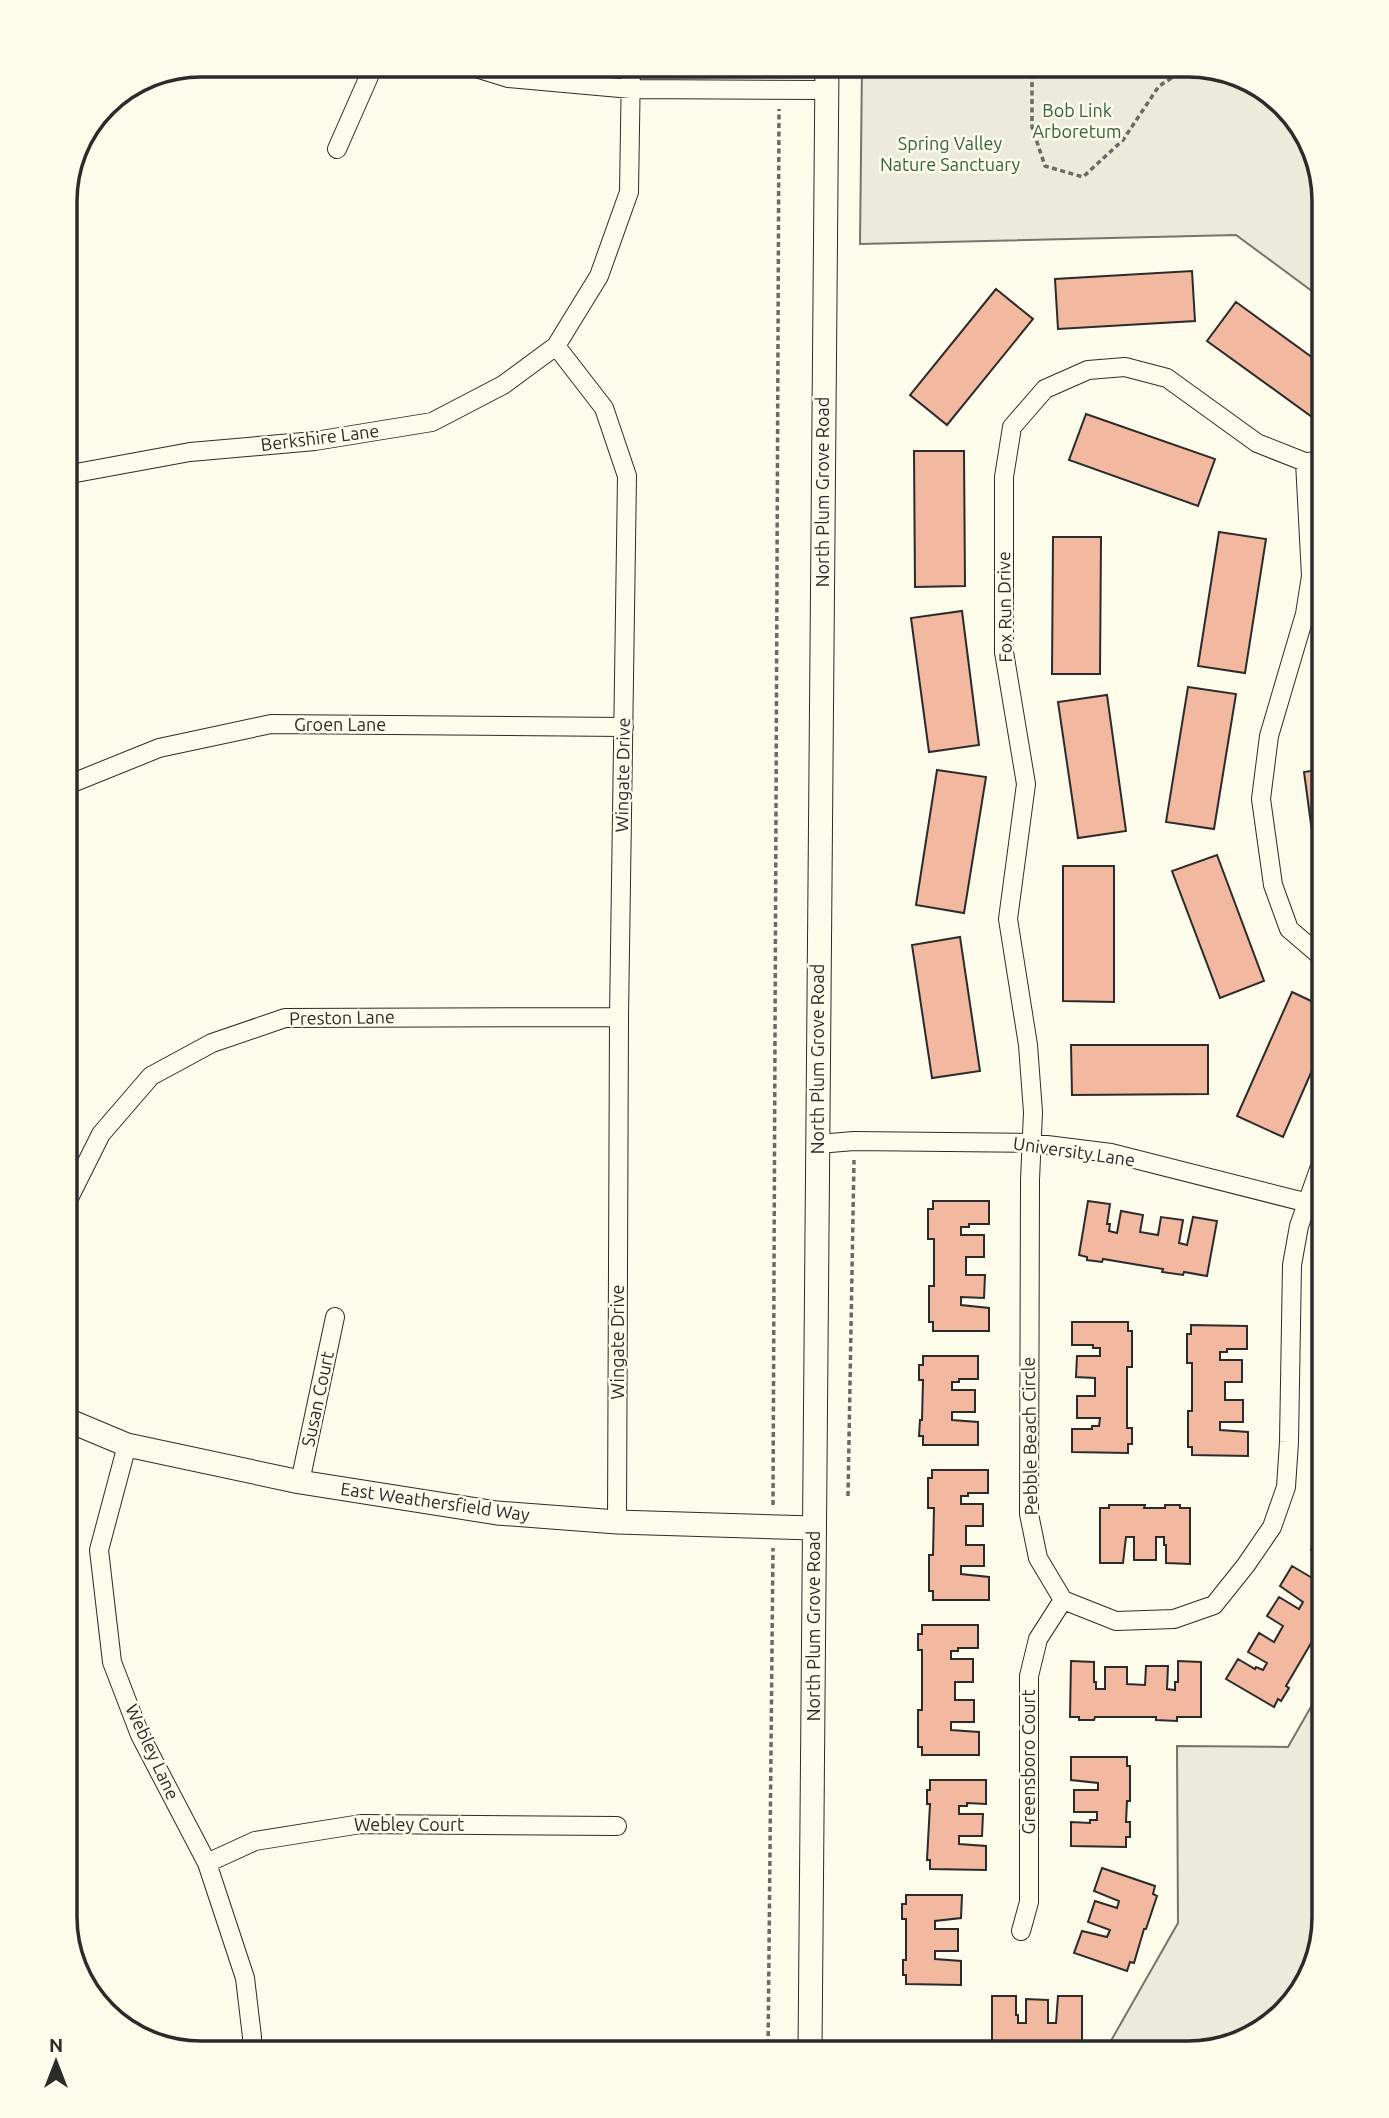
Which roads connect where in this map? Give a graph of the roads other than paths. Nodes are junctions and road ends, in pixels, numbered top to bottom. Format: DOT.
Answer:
graph roads {
  1 [pos="369,77"];
  2 [pos="505,77"];
  3 [pos="631,77"];
  4 [pos="827,77"];
  5 [pos="631,89"];
  6 [pos="827,90"];
  7 [pos="337,149"];
  8 [pos="556,346"];
  9 [pos="1305,462"];
  10 [pos="1312,462"];
  11 [pos="77,473"];
  12 [pos="624,727"];
  13 [pos="77,781"];
  14 [pos="1312,948"];
  15 [pos="619,1017"];
  16 [pos="1031,1143"];
  17 [pos="818,1144"];
  18 [pos="77,1182"];
  19 [pos="1312,1187"];
  20 [pos="1306,1203"];
  21 [pos="1312,1204"];
  22 [pos="335,1317"];
  23 [pos="77,1424"];
  24 [pos="127,1445"];
  25 [pos="300,1482"];
  26 [pos="617,1522"];
  27 [pos="814,1528"];
  28 [pos="1063,1600"];
  29 [pos="617,1826"];
  30 [pos="207,1863"];
  31 [pos="1021,1931"];
  32 [pos="252,2041"];
  33 [pos="810,2041"];
  1 -- 7 [label="street"];
  2 -- 5 [label="street"];
  3 -- 5 [label="street"];
  4 -- 6 [label="street, North Plum Grove Road"];
  5 -- 6 [label="street"];
  5 -- 8 [label="street"];
  6 -- 17 [label="street, North Plum Grove Road"];
  8 -- 11 [label="street, Berkshire Lane"];
  8 -- 12 [label="street, Wingate Drive"];
  9 -- 10 [label="street, Fox Run Drive"];
  9 -- 14 [label="street"];
  9 -- 16 [label="street, Fox Run Drive"];
  12 -- 13 [label="street, Groen Lane"];
  12 -- 15 [label="street, Wingate Drive"];
  15 -- 18 [label="street, Preston Lane"];
  15 -- 26 [label="street, Wingate Drive"];
  16 -- 17 [label="street, University Lane"];
  16 -- 20 [label="street, University Lane"];
  16 -- 28 [label="street, Pebble Beach Circle"];
  17 -- 27 [label="street, North Plum Grove Road"];
  19 -- 20 [label="street"];
  20 -- 21 [label="street, University Lane"];
  20 -- 28 [label="street"];
  22 -- 25 [label="street, Susan Court"];
  23 -- 24 [label="street, East Weathersfield Way"];
  24 -- 25 [label="street, East Weathersfield Way"];
  24 -- 30 [label="street, Webley Lane"];
  25 -- 26 [label="street, East Weathersfield Way"];
  26 -- 27 [label="street, East Weathersfield Way"];
  27 -- 33 [label="street, North Plum Grove Road"];
  28 -- 31 [label="street, Greensboro Court"];
  29 -- 30 [label="street, Webley Court"];
  30 -- 32 [label="street, Webley Lane"];
}
